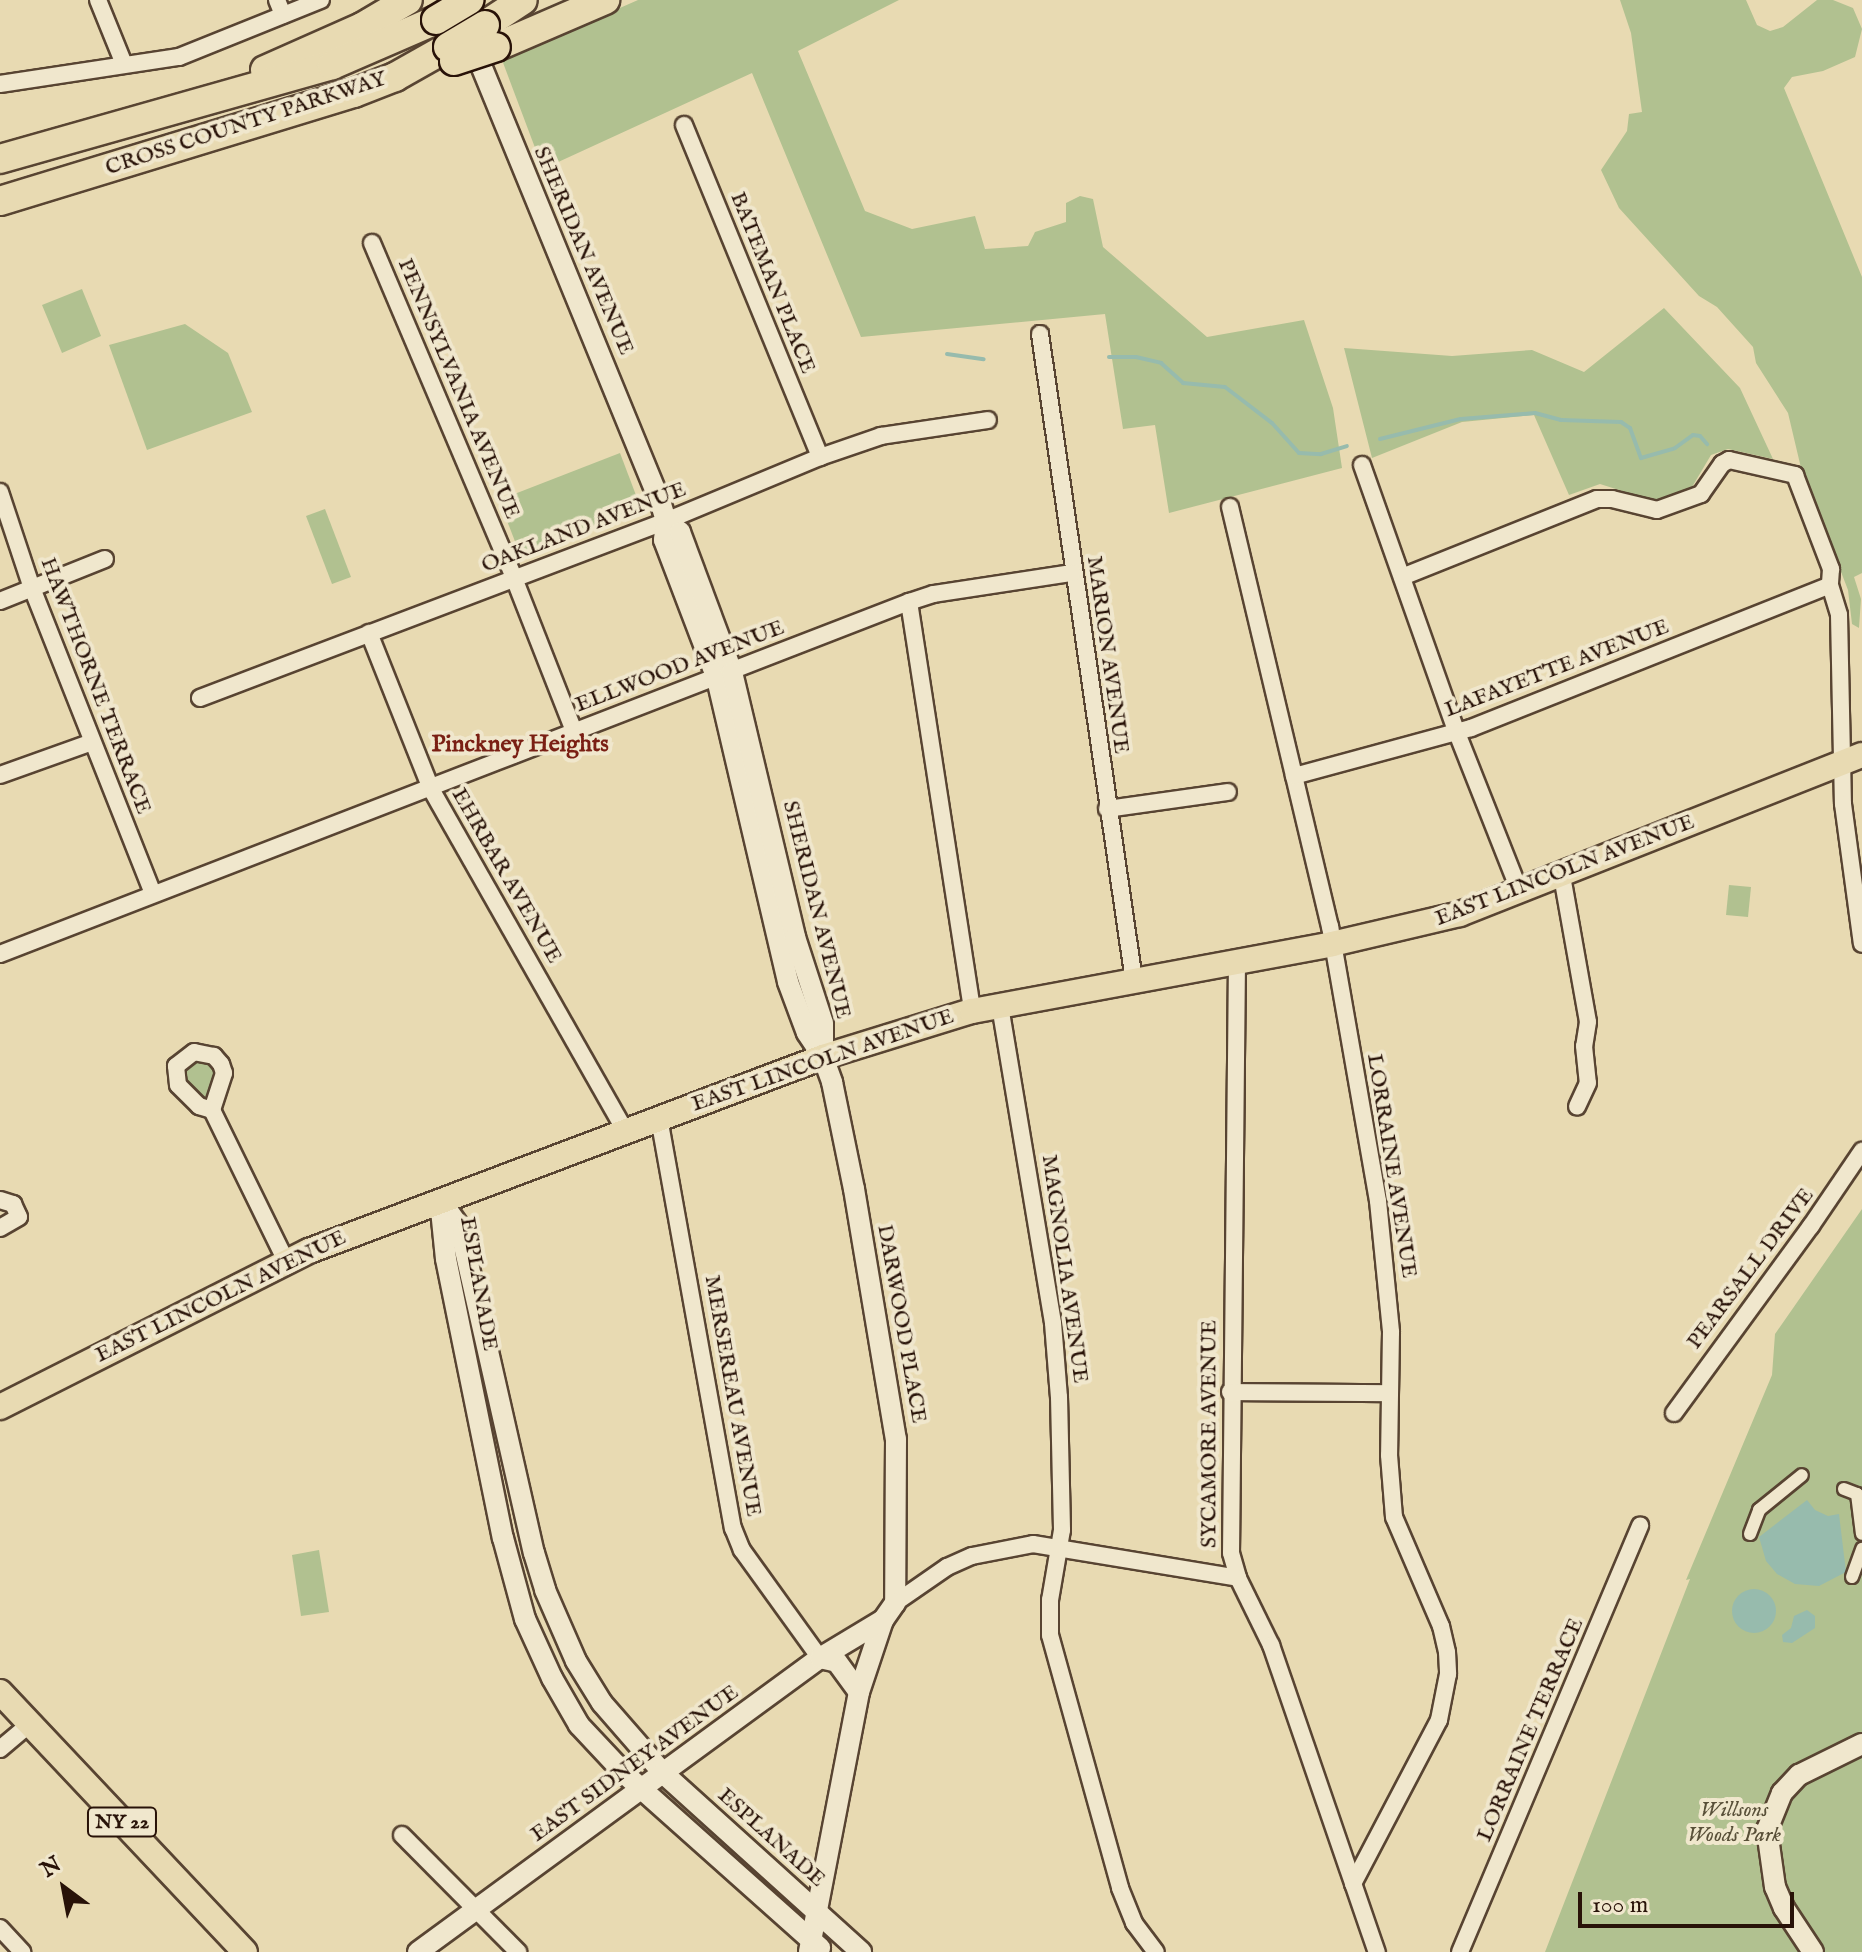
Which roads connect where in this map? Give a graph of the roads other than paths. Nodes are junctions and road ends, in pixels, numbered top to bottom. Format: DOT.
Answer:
graph roads {
  1 [pos="98,0"];
  2 [pos="321,0"];
  3 [pos="408,0"];
  4 [pos="469,0"];
  5 [pos="523,0"];
  6 [pos="605,0"];
  7 [pos="280,8"];
  8 [pos="446,10"];
  9 [pos="490,36"];
  10 [pos="124,64"];
  11 [pos="0,84"];
  12 [pos="199,102"];
  13 [pos="684,125"];
  14 [pos="0,159"];
  15 [pos="0,201"];
  16 [pos="372,243"];
  17 [pos="1040,334"];
  18 [pos="988,420"];
  19 [pos="820,457"];
  20 [pos="1362,465"];
  21 [pos="0,492"];
  22 [pos="1230,507"];
  23 [pos="666,521"];
  24 [pos="105,559"];
  25 [pos="1072,573"];
  26 [pos="1402,577"];
  27 [pos="514,578"];
  28 [pos="1830,585"];
  29 [pos="32,588"];
  30 [pos="0,601"];
  31 [pos="909,602"];
  32 [pos="369,633"];
  33 [pos="725,675"];
  34 [pos="200,698"];
  35 [pos="574,731"];
  36 [pos="1457,733"];
  37 [pos="92,742"];
  38 [pos="1853,758"];
  39 [pos="0,775"];
  40 [pos="1294,776"];
  41 [pos="431,789"];
  42 [pos="1228,792"];
  43 [pos="1107,809"];
  44 [pos="1562,876"];
  45 [pos="1520,892"];
  46 [pos="153,894"];
  47 [pos="1332,944"];
  48 [pos="1862,944"];
  49 [pos="0,954"];
  50 [pos="1237,961"];
  51 [pos="1134,981"];
  52 [pos="1000,1006"];
  53 [pos="972,1011"];
  54 [pos="823,1057"];
  55 [pos="1577,1107"];
  56 [pos="212,1110"];
  57 [pos="659,1118"];
  58 [pos="625,1130"];
  59 [pos="1862,1151"];
  60 [pos="440,1200"];
  61 [pos="11,1207"];
  62 [pos="0,1228"];
  63 [pos="286,1261"];
  64 [pos="1230,1392"];
  65 [pos="1388,1393"];
  66 [pos="0,1407"];
  67 [pos="1674,1413"];
  68 [pos="1802,1475"];
  69 [pos="1844,1489"];
  70 [pos="1640,1525"];
  71 [pos="1750,1534"];
  72 [pos="1862,1534"];
  73 [pos="1060,1548"];
  74 [pos="1862,1549"];
  75 [pos="1852,1577"];
  76 [pos="1238,1578"];
  77 [pos="895,1603"];
  78 [pos="883,1620"];
  79 [pos="820,1658"];
  80 [pos="0,1692"];
  81 [pos="859,1692"];
  82 [pos="30,1724"];
  83 [pos="1862,1744"];
  84 [pos="0,1749"];
  85 [pos="663,1773"];
  86 [pos="640,1789"];
  87 [pos="402,1835"];
  88 [pos="1353,1884"];
  89 [pos="474,1911"];
  90 [pos="817,1912"];
  91 [pos="0,1928"];
  92 [pos="815,1948"];
  93 [pos="22,1952"];
  94 [pos="245,1952"];
  95 [pos="418,1952"];
  96 [pos="518,1952"];
  97 [pos="861,1952"];
  98 [pos="1156,1952"];
  99 [pos="1377,1952"];
  100 [pos="1460,1952"];
  101 [pos="1813,1952"];
  1 -- 10 [label="street"];
  2 -- 7 [label="street"];
  3 -- 12 [label="highway"];
  4 -- 8 [label="highway, CROSS COUNTY PARKWAY, bridge"];
  5 -- 9 [label="highway, CROSS COUNTY PARKWAY"];
  6 -- 9 [label="highway"];
  7 -- 10 [label="street"];
  8 -- 12 [label="highway, CROSS COUNTY PARKWAY"];
  8 -- 23 [label="street, SHERIDAN AVENUE"];
  9 -- 15 [label="highway, CROSS COUNTY PARKWAY, bridge"];
  10 -- 11 [label="street"];
  12 -- 14 [label="highway, CROSS COUNTY PARKWAY"];
  13 -- 19 [label="street, BATEMAN PLACE"];
  16 -- 27 [label="street, PENNSYLVANIA AVENUE"];
  17 -- 25 [label="street, MARION AVENUE"];
  18 -- 19 [label="street, OAKLAND AVENUE"];
  19 -- 23 [label="street, OAKLAND AVENUE"];
  20 -- 26 [label="street"];
  21 -- 29 [label="street, HAWTHORNE TERRACE"];
  22 -- 40 [label="street, LORRAINE AVENUE"];
  23 -- 27 [label="street, OAKLAND AVENUE"];
  23 -- 33 [label="street, SHERIDAN AVENUE"];
  24 -- 29 [label="street"];
  25 -- 31 [label="street, ELLWOOD AVENUE"];
  25 -- 43 [label="street, MARION AVENUE"];
  26 -- 28 [label="street"];
  26 -- 36 [label="street"];
  27 -- 32 [label="street, OAKLAND AVENUE"];
  27 -- 35 [label="street, PENNSYLVANIA AVENUE"];
  28 -- 36 [label="street, LAFAYETTE AVENUE"];
  28 -- 38 [label="street"];
  29 -- 30 [label="street"];
  29 -- 37 [label="street, HAWTHORNE TERRACE"];
  31 -- 33 [label="street, ELLWOOD AVENUE"];
  31 -- 53 [label="street"];
  32 -- 34 [label="street, OAKLAND AVENUE"];
  32 -- 41 [label="street, EHRBAR AVENUE"];
  33 -- 35 [label="street, ELLWOOD AVENUE"];
  33 -- 54 [label="street, SHERIDAN AVENUE"];
  35 -- 41 [label="street, ELLWOOD AVENUE"];
  36 -- 40 [label="street, LAFAYETTE AVENUE"];
  36 -- 45 [label="street"];
  37 -- 39 [label="street"];
  37 -- 46 [label="street, HAWTHORNE TERRACE"];
  38 -- 44 [label="main road, EAST LINCOLN AVENUE"];
  38 -- 48 [label="street"];
  40 -- 47 [label="street, LORRAINE AVENUE"];
  41 -- 46 [label="street, ELLWOOD AVENUE"];
  41 -- 58 [label="street, EHRBAR AVENUE"];
  42 -- 43 [label="street"];
  43 -- 51 [label="street, MARION AVENUE"];
  44 -- 45 [label="main road, EAST LINCOLN AVENUE"];
  44 -- 55 [label="street"];
  45 -- 47 [label="main road, EAST LINCOLN AVENUE"];
  46 -- 49 [label="street, ELLWOOD AVENUE"];
  47 -- 50 [label="main road, EAST LINCOLN AVENUE"];
  47 -- 65 [label="street, LORRAINE AVENUE"];
  50 -- 51 [label="main road, EAST LINCOLN AVENUE"];
  50 -- 64 [label="street, SYCAMORE AVENUE"];
  51 -- 52 [label="main road, EAST LINCOLN AVENUE"];
  52 -- 53 [label="main road, EAST LINCOLN AVENUE"];
  52 -- 73 [label="street, MAGNOLIA AVENUE"];
  53 -- 54 [label="main road, EAST LINCOLN AVENUE"];
  54 -- 57 [label="main road, EAST LINCOLN AVENUE"];
  54 -- 77 [label="street, DARWOOD PLACE"];
  56 -- 63 [label="street"];
  57 -- 58 [label="main road, EAST LINCOLN AVENUE"];
  57 -- 79 [label="street, MERSEREAU AVENUE"];
  58 -- 60 [label="main road, EAST LINCOLN AVENUE"];
  59 -- 67 [label="street, PEARSALL DRIVE"];
  60 -- 63 [label="main road, EAST LINCOLN AVENUE"];
  60 -- 85 [label="street, ESPLANADE"];
  60 -- 86 [label="street, ESPLANADE"];
  61 -- 62 [label="street"];
  63 -- 66 [label="main road, EAST LINCOLN AVENUE"];
  64 -- 65 [label="street"];
  64 -- 76 [label="street, SYCAMORE AVENUE"];
  65 -- 88 [label="street, LORRAINE AVENUE"];
  68 -- 71 [label="street"];
  69 -- 72 [label="street"];
  70 -- 100 [label="street, LORRAINE TERRACE"];
  73 -- 76 [label="street"];
  73 -- 77 [label="street"];
  73 -- 98 [label="street, MAGNOLIA AVENUE"];
  74 -- 75 [label="street"];
  76 -- 88 [label="street, SYCAMORE AVENUE"];
  77 -- 78 [label="street"];
  78 -- 79 [label="street, EAST SIDNEY AVENUE"];
  78 -- 81 [label="street"];
  79 -- 81 [label="street"];
  79 -- 85 [label="street, EAST SIDNEY AVENUE"];
  80 -- 82 [label="main road, NY 22"];
  81 -- 90 [label="street"];
  82 -- 84 [label="street"];
  82 -- 94 [label="main road, NY 22"];
  83 -- 101 [label="street"];
  85 -- 86 [label="street, EAST SIDNEY AVENUE"];
  85 -- 90 [label="street, ESPLANADE"];
  86 -- 89 [label="street, EAST SIDNEY AVENUE"];
  86 -- 92 [label="street, ESPLANADE"];
  87 -- 89 [label="street"];
  88 -- 99 [label="street"];
  89 -- 95 [label="street, EAST SIDNEY AVENUE"];
  89 -- 96 [label="street"];
  90 -- 92 [label="street"];
  90 -- 97 [label="street, ESPLANADE"];
  91 -- 93 [label="street"];
}
